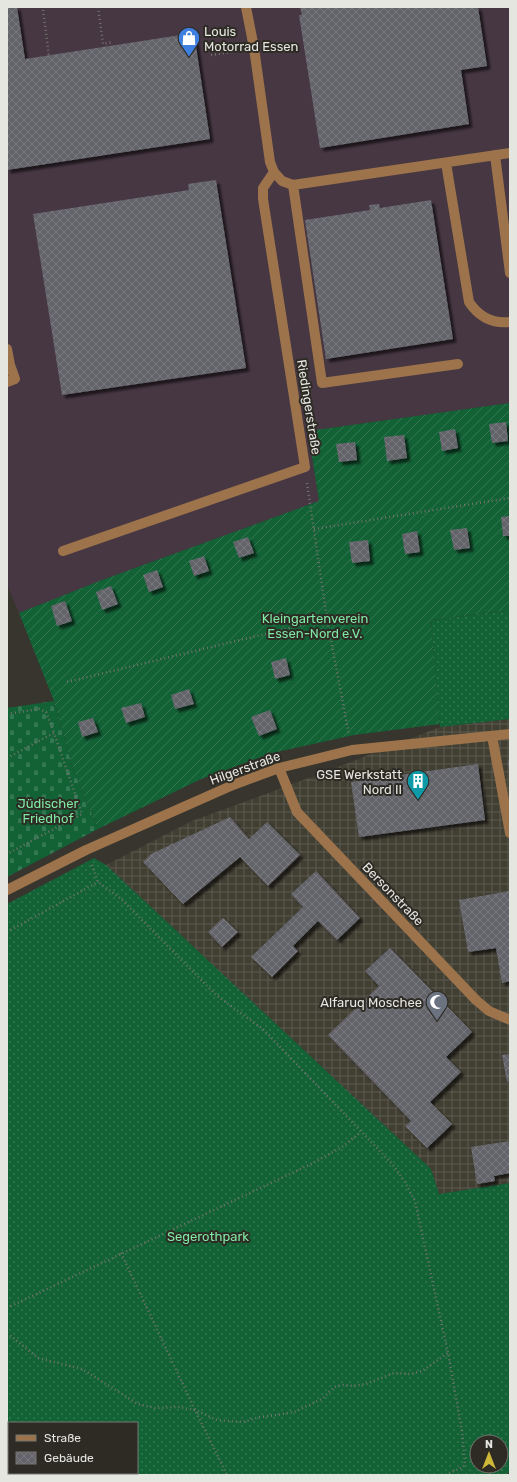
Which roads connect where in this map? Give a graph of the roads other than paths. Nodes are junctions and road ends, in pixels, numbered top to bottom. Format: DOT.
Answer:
graph roads {
  1 [pos="246,7"];
  2 [pos="510,153"];
  3 [pos="495,155"];
  4 [pos="446,162"];
  5 [pos="274,172"];
  6 [pos="293,185"];
  7 [pos="510,273"];
  8 [pos="510,322"];
  9 [pos="7,349"];
  10 [pos="458,364"];
  11 [pos="9,366"];
  12 [pos="7,382"];
  13 [pos="63,551"];
  14 [pos="510,734"];
  15 [pos="492,736"];
  16 [pos="279,768"];
  17 [pos="510,833"];
  18 [pos="7,890"];
  19 [pos="510,1020"];
  1 -- 5 [label="street"];
  2 -- 3 [label="street"];
  3 -- 4 [label="street"];
  3 -- 7 [label="street"];
  4 -- 6 [label="street"];
  4 -- 8 [label="street"];
  5 -- 6 [label="street"];
  5 -- 13 [label="street, Riedingerstraße"];
  6 -- 10 [label="street"];
  9 -- 11 [label="street"];
  11 -- 12 [label="street"];
  14 -- 15 [label="street, Hilgerstraße"];
  15 -- 16 [label="street, Hilgerstraße"];
  15 -- 17 [label="street"];
  16 -- 18 [label="street, Hilgerstraße"];
  16 -- 19 [label="street, Bersonstraße"];
}
